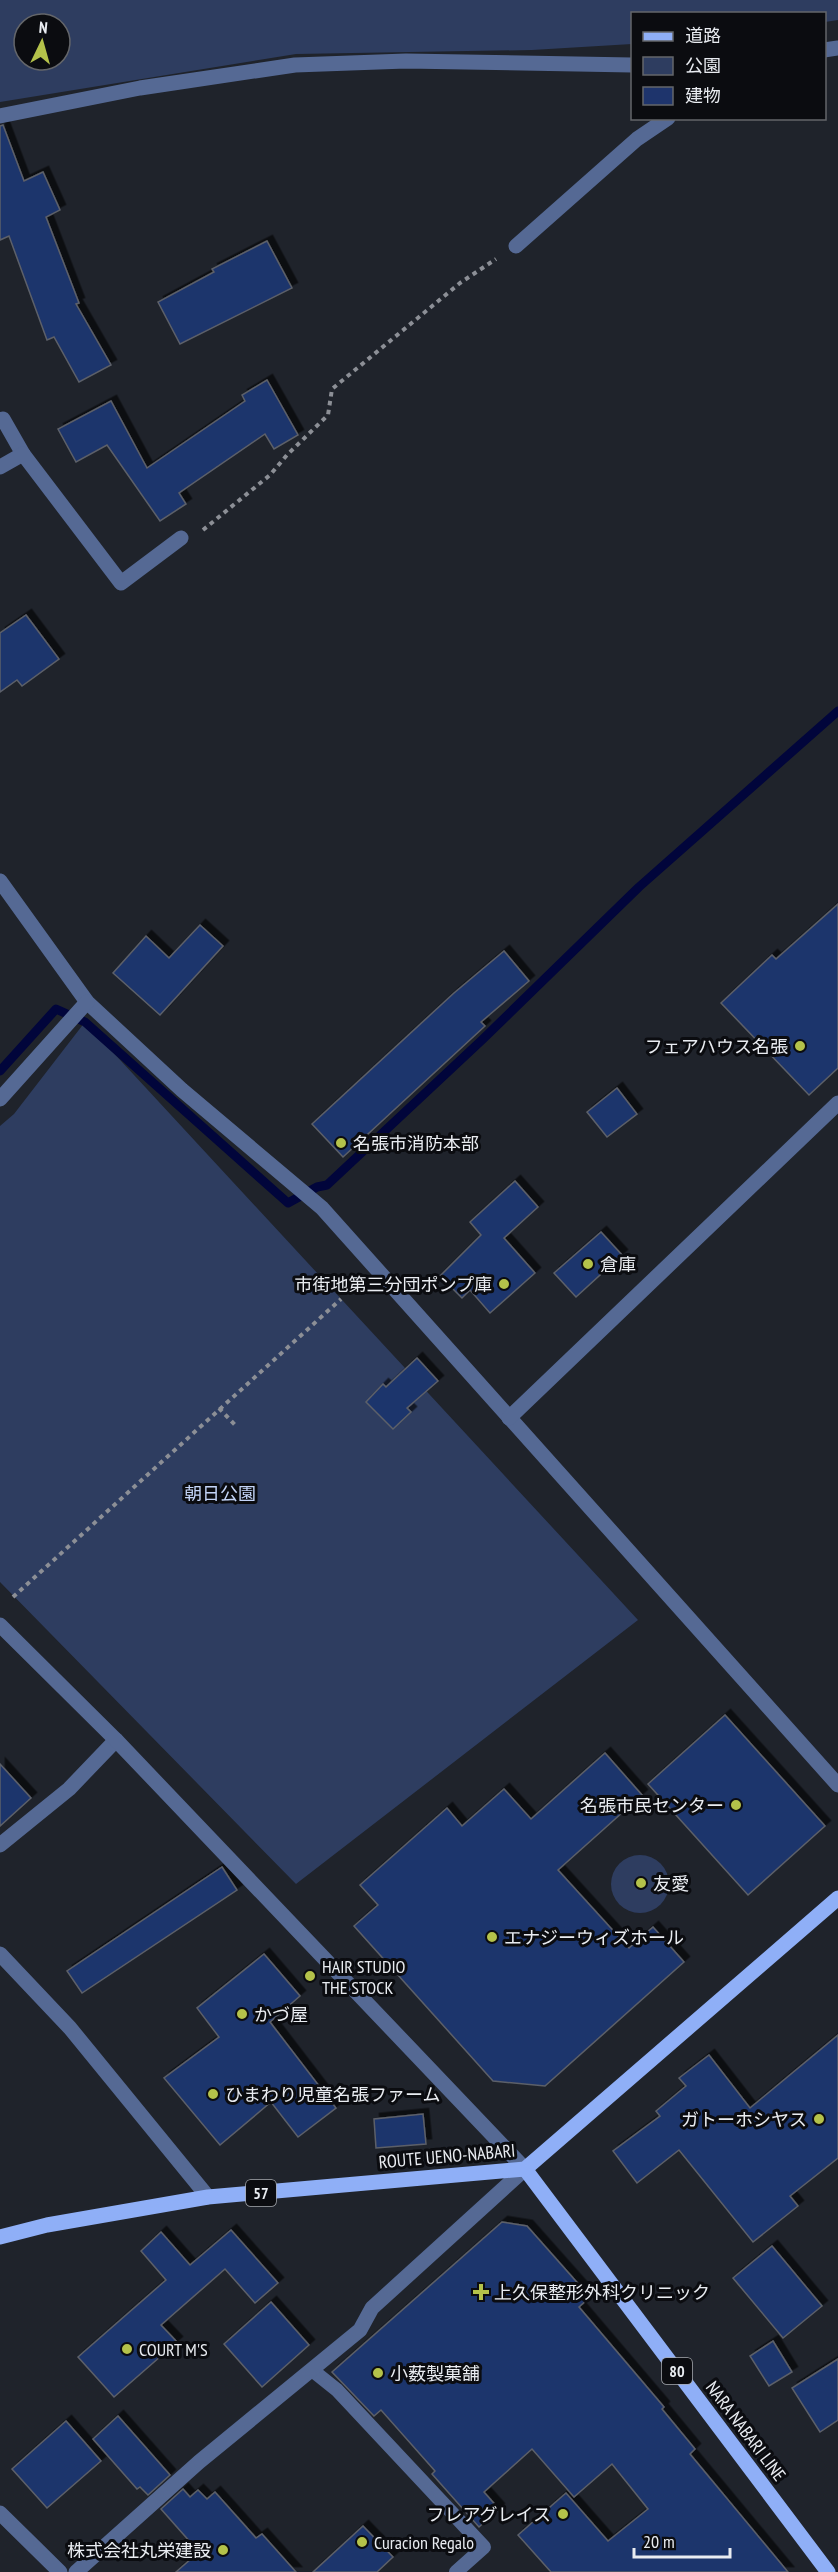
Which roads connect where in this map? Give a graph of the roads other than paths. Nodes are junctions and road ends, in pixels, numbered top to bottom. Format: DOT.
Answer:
graph roads {
  1 [pos="631,65"];
  2 [pos="0,116"];
  3 [pos="665,120"];
  4 [pos="516,246"];
  5 [pos="3,419"];
  6 [pos="23,454"];
  7 [pos="0,467"];
  8 [pos="181,538"];
  9 [pos="0,881"];
  10 [pos="85,1005"];
  11 [pos="0,1099"];
  12 [pos="838,1103"];
  13 [pos="509,1418"];
  14 [pos="0,1625"];
  15 [pos="116,1740"];
  16 [pos="838,1785"];
  17 [pos="0,1845"];
  18 [pos="838,1898"];
  19 [pos="0,1954"];
  20 [pos="525,2169"];
  21 [pos="208,2197"];
  22 [pos="0,2237"];
  23 [pos="312,2370"];
  24 [pos="0,2514"];
  25 [pos="838,2566"];
  26 [pos="82,2570"];
  27 [pos="60,2572"];
  28 [pos="456,2572"];
  29 [pos="829,2572"];
  1 -- 2 [label="street"];
  3 -- 4 [label="street"];
  5 -- 6 [label="street"];
  6 -- 7 [label="street"];
  6 -- 8 [label="street"];
  9 -- 10 [label="street"];
  10 -- 11 [label="street"];
  10 -- 13 [label="street"];
  12 -- 13 [label="street"];
  13 -- 16 [label="street"];
  14 -- 15 [label="street"];
  15 -- 17 [label="street"];
  15 -- 20 [label="street"];
  18 -- 20 [label="main road, ROUTE UENO-NABARI"];
  19 -- 21 [label="street"];
  20 -- 21 [label="main road, ROUTE UENO-NABARI / 57"];
  20 -- 23 [label="street"];
  20 -- 29 [label="main road, NARA NABARI LINE / 80"];
  21 -- 22 [label="main road, ROUTE UENO-NABARI / 57"];
  23 -- 26 [label="street"];
  23 -- 28 [label="lane"];
  24 -- 27 [label="street"];
  25 -- 29 [label="street"];
}
